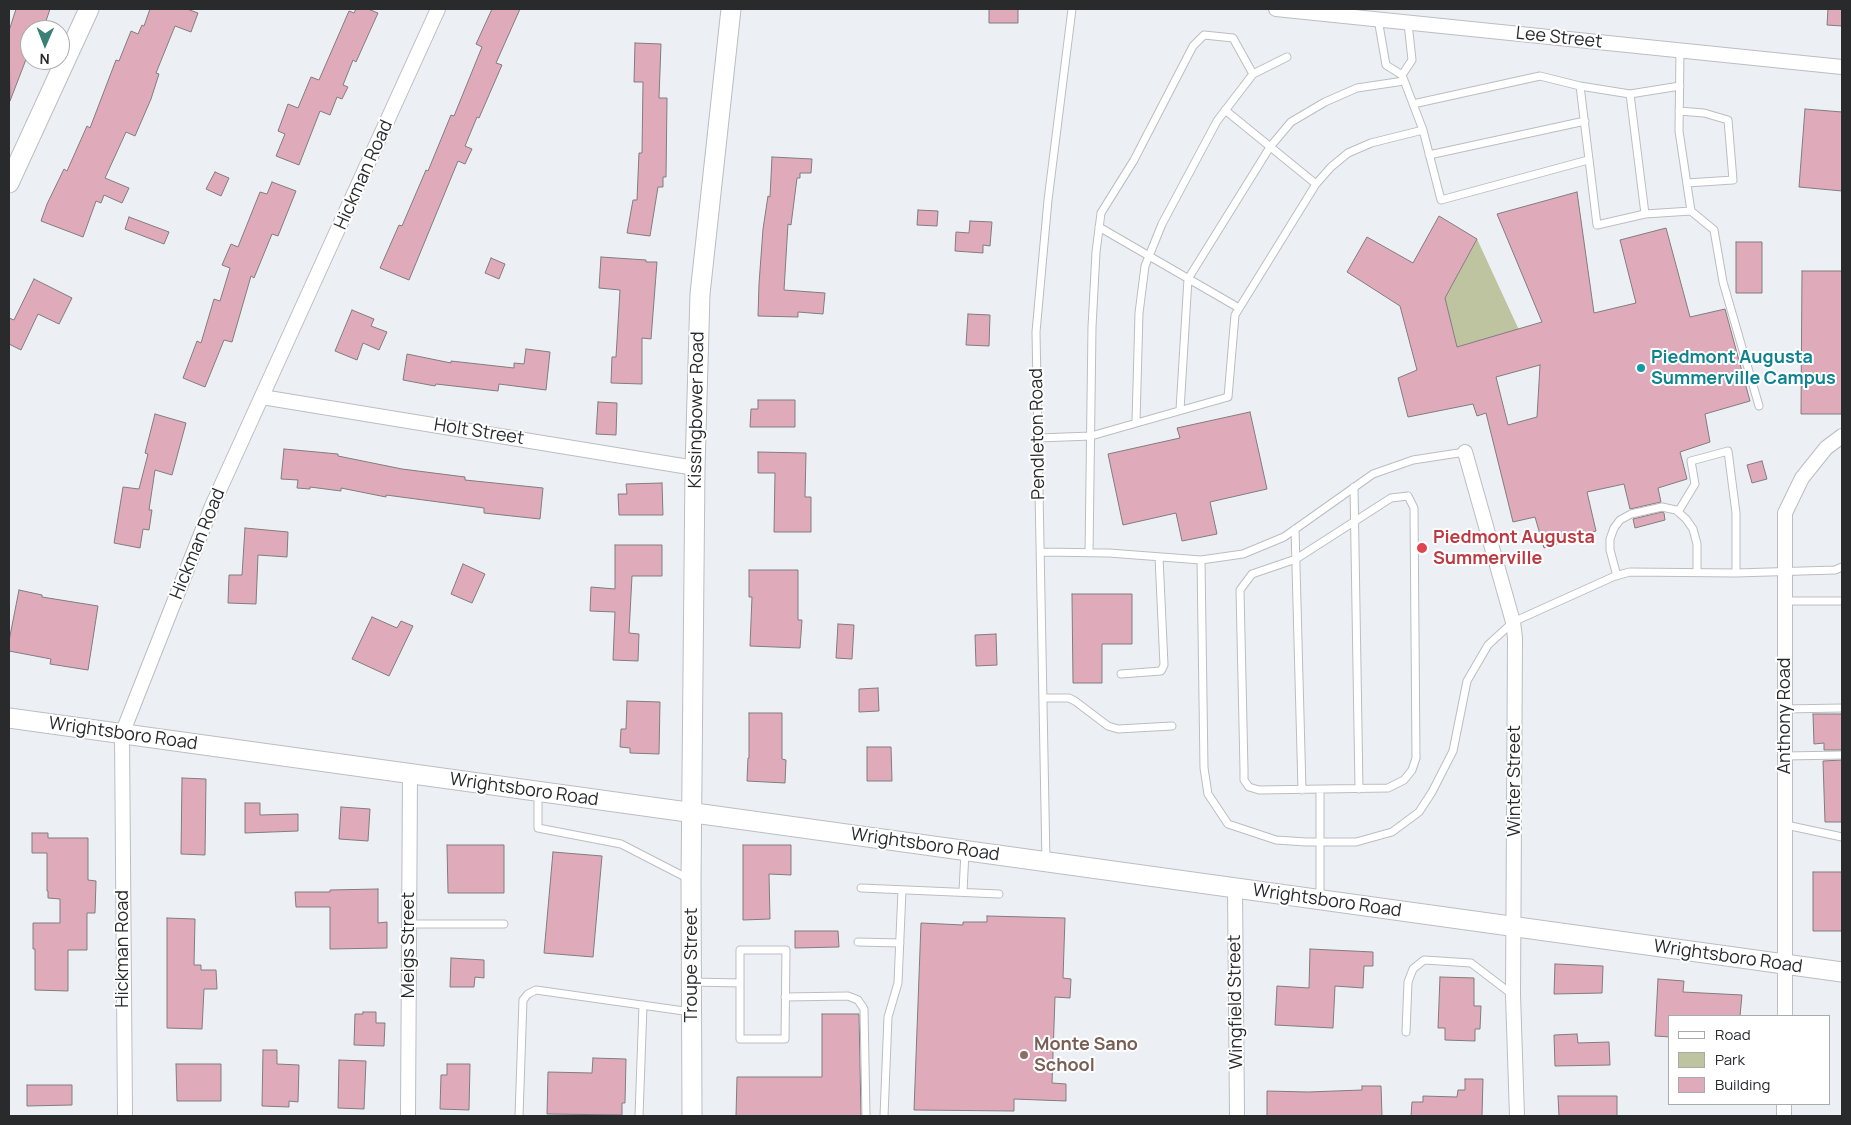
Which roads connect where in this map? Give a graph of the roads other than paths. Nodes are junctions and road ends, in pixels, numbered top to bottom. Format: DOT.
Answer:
graph roads {
  1 [pos="89,9"];
  2 [pos="438,9"];
  3 [pos="731,9"];
  4 [pos="1072,9"];
  5 [pos="1276,9"];
  6 [pos="1378,19"];
  7 [pos="1408,23"];
  8 [pos="1680,51"];
  9 [pos="1288,57"];
  10 [pos="1842,67"];
  11 [pos="1253,74"];
  12 [pos="1403,78"];
  13 [pos="1580,86"];
  14 [pos="1680,86"];
  15 [pos="1630,94"];
  16 [pos="1413,104"];
  17 [pos="1225,110"];
  18 [pos="1679,111"];
  19 [pos="1585,121"];
  20 [pos="1423,130"];
  21 [pos="1270,147"];
  22 [pos="1429,155"];
  23 [pos="1588,160"];
  24 [pos="9,183"];
  25 [pos="1687,183"];
  26 [pos="1316,184"];
  27 [pos="1692,211"];
  28 [pos="1645,214"];
  29 [pos="1099,227"];
  30 [pos="1149,256"];
  31 [pos="1188,279"];
  32 [pos="1239,308"];
  33 [pos="262,396"];
  34 [pos="1759,406"];
  35 [pos="1180,410"];
  36 [pos="1136,422"];
  37 [pos="1091,436"];
  38 [pos="1842,436"];
  39 [pos="1038,438"];
  40 [pos="1466,452"];
  41 [pos="694,468"];
  42 [pos="1354,487"];
  43 [pos="1678,512"];
  44 [pos="1355,520"];
  45 [pos="1295,529"];
  46 [pos="1041,552"];
  47 [pos="1089,553"];
  48 [pos="1159,557"];
  49 [pos="1296,559"];
  50 [pos="1201,560"];
  51 [pos="1842,568"];
  52 [pos="1785,571"];
  53 [pos="1697,572"];
  54 [pos="1736,573"];
  55 [pos="1617,576"];
  56 [pos="1785,601"];
  57 [pos="1842,601"];
  58 [pos="1513,622"];
  59 [pos="1121,674"];
  60 [pos="1043,698"];
  61 [pos="1842,708"];
  62 [pos="1784,709"];
  63 [pos="9,718"];
  64 [pos="1172,726"];
  65 [pos="122,734"];
  66 [pos="1842,755"];
  67 [pos="1785,756"];
  68 [pos="410,774"];
  69 [pos="1359,789"];
  70 [pos="1302,790"];
  71 [pos="1320,790"];
  72 [pos="538,792"];
  73 [pos="692,813"];
  74 [pos="1786,825"];
  75 [pos="1842,837"];
  76 [pos="1321,842"];
  77 [pos="965,851"];
  78 [pos="1046,862"];
  79 [pos="691,880"];
  80 [pos="861,888"];
  81 [pos="1235,888"];
  82 [pos="902,890"];
  83 [pos="963,892"];
  84 [pos="999,894"];
  85 [pos="1320,900"];
  86 [pos="409,924"];
  87 [pos="504,924"];
  88 [pos="1515,927"];
  89 [pos="858,942"];
  90 [pos="900,943"];
  91 [pos="1785,964"];
  92 [pos="1842,972"];
  93 [pos="692,982"];
  94 [pos="740,983"];
  95 [pos="1514,995"];
  96 [pos="785,997"];
  97 [pos="643,1005"];
  98 [pos="692,1012"];
  99 [pos="1785,1015"];
  100 [pos="1406,1032"];
  101 [pos="125,1116"];
  102 [pos="408,1116"];
  103 [pos="519,1116"];
  104 [pos="639,1116"];
  105 [pos="692,1116"];
  106 [pos="866,1116"];
  107 [pos="884,1116"];
  108 [pos="1238,1116"];
  109 [pos="1517,1116"];
  1 -- 24 [label="main road"];
  2 -- 33 [label="street, Hickman Road"];
  3 -- 41 [label="main road, Kissingbower Road"];
  4 -- 39 [label="lane, Pendleton Road"];
  5 -- 6 [label="street, Lee Street"];
  6 -- 7 [label="street, Lee Street"];
  6 -- 12 [label="lane"];
  7 -- 8 [label="street, Lee Street"];
  7 -- 12 [label="lane"];
  8 -- 10 [label="street, Lee Street"];
  8 -- 14 [label="lane"];
  9 -- 11 [label="lane"];
  11 -- 17 [label="lane"];
  11 -- 29 [label="lane"];
  12 -- 16 [label="lane"];
  12 -- 21 [label="lane"];
  13 -- 15 [label="lane"];
  13 -- 16 [label="lane"];
  13 -- 19 [label="lane"];
  14 -- 15 [label="lane"];
  14 -- 18 [label="lane"];
  15 -- 28 [label="lane"];
  16 -- 20 [label="lane"];
  17 -- 21 [label="lane"];
  17 -- 30 [label="lane"];
  18 -- 25 [label="lane"];
  18 -- 25 [label="lane"];
  19 -- 22 [label="lane"];
  19 -- 23 [label="lane"];
  20 -- 22 [label="lane"];
  20 -- 26 [label="lane"];
  21 -- 26 [label="lane"];
  21 -- 31 [label="lane"];
  22 -- 23 [label="lane"];
  23 -- 28 [label="lane"];
  25 -- 27 [label="lane"];
  26 -- 32 [label="lane"];
  27 -- 28 [label="lane"];
  27 -- 34 [label="lane"];
  29 -- 30 [label="lane"];
  29 -- 37 [label="lane"];
  30 -- 31 [label="lane"];
  30 -- 36 [label="lane"];
  31 -- 32 [label="lane"];
  31 -- 35 [label="lane"];
  32 -- 35 [label="lane"];
  33 -- 41 [label="street, Holt Street"];
  33 -- 65 [label="street, Hickman Road"];
  35 -- 36 [label="lane"];
  36 -- 37 [label="lane"];
  37 -- 39 [label="lane"];
  37 -- 47 [label="lane"];
  38 -- 52 [label="street, Anthony Road"];
  39 -- 46 [label="lane, Pendleton Road"];
  40 -- 42 [label="lane"];
  40 -- 58 [label="street, Winter Street"];
  41 -- 73 [label="main road, Kissingbower Road"];
  42 -- 44 [label="lane"];
  42 -- 45 [label="lane"];
  43 -- 53 [label="lane"];
  43 -- 54 [label="lane"];
  43 -- 55 [label="lane"];
  44 -- 49 [label="lane"];
  44 -- 69 [label="lane"];
  44 -- 69 [label="lane"];
  45 -- 49 [label="lane"];
  45 -- 50 [label="lane"];
  46 -- 47 [label="lane"];
  46 -- 60 [label="lane, Pendleton Road"];
  47 -- 48 [label="lane"];
  48 -- 50 [label="lane"];
  48 -- 59 [label="lane"];
  49 -- 70 [label="lane"];
  49 -- 70 [label="lane"];
  50 -- 76 [label="lane"];
  51 -- 52 [label="lane"];
  52 -- 54 [label="lane"];
  52 -- 56 [label="street, Anthony Road"];
  53 -- 54 [label="lane"];
  53 -- 55 [label="lane"];
  55 -- 58 [label="lane"];
  56 -- 57 [label="lane"];
  56 -- 62 [label="street, Anthony Road"];
  58 -- 76 [label="lane"];
  58 -- 88 [label="street, Winter Street"];
  60 -- 64 [label="lane"];
  60 -- 78 [label="lane, Pendleton Road"];
  61 -- 62 [label="lane"];
  62 -- 67 [label="street, Anthony Road"];
  63 -- 65 [label="main road, Wrightsboro Road"];
  65 -- 68 [label="main road, Wrightsboro Road"];
  65 -- 101 [label="street, Hickman Road"];
  66 -- 67 [label="lane"];
  67 -- 74 [label="street, Anthony Road"];
  68 -- 72 [label="main road, Wrightsboro Road"];
  68 -- 86 [label="street, Meigs Street"];
  69 -- 71 [label="lane"];
  70 -- 71 [label="lane"];
  71 -- 76 [label="lane"];
  72 -- 73 [label="main road, Wrightsboro Road"];
  72 -- 79 [label="lane"];
  73 -- 77 [label="main road, Wrightsboro Road"];
  73 -- 79 [label="main road, Troupe Street"];
  74 -- 75 [label="lane"];
  74 -- 91 [label="street, Anthony Road"];
  76 -- 85 [label="lane"];
  77 -- 78 [label="main road, Wrightsboro Road"];
  77 -- 83 [label="lane"];
  78 -- 81 [label="main road, Wrightsboro Road"];
  79 -- 93 [label="main road, Troupe Street"];
  80 -- 82 [label="lane"];
  81 -- 85 [label="main road, Wrightsboro Road"];
  81 -- 108 [label="street, Wingfield Street"];
  82 -- 83 [label="lane"];
  82 -- 90 [label="lane"];
  83 -- 84 [label="lane"];
  85 -- 88 [label="main road, Wrightsboro Road"];
  86 -- 87 [label="lane"];
  86 -- 102 [label="street, Meigs Street"];
  88 -- 91 [label="main road, Wrightsboro Road"];
  88 -- 95 [label="street, Winter Street"];
  89 -- 90 [label="lane"];
  90 -- 107 [label="lane"];
  91 -- 92 [label="main road, Wrightsboro Road"];
  91 -- 99 [label="street, Anthony Road"];
  93 -- 94 [label="lane"];
  93 -- 98 [label="main road, Troupe Street"];
  94 -- 96 [label="lane"];
  94 -- 96 [label="lane"];
  95 -- 100 [label="lane"];
  95 -- 109 [label="street, Winter Street"];
  96 -- 106 [label="lane"];
  97 -- 98 [label="lane"];
  97 -- 103 [label="lane"];
  97 -- 104 [label="lane"];
  98 -- 105 [label="main road, Troupe Street"];
}
